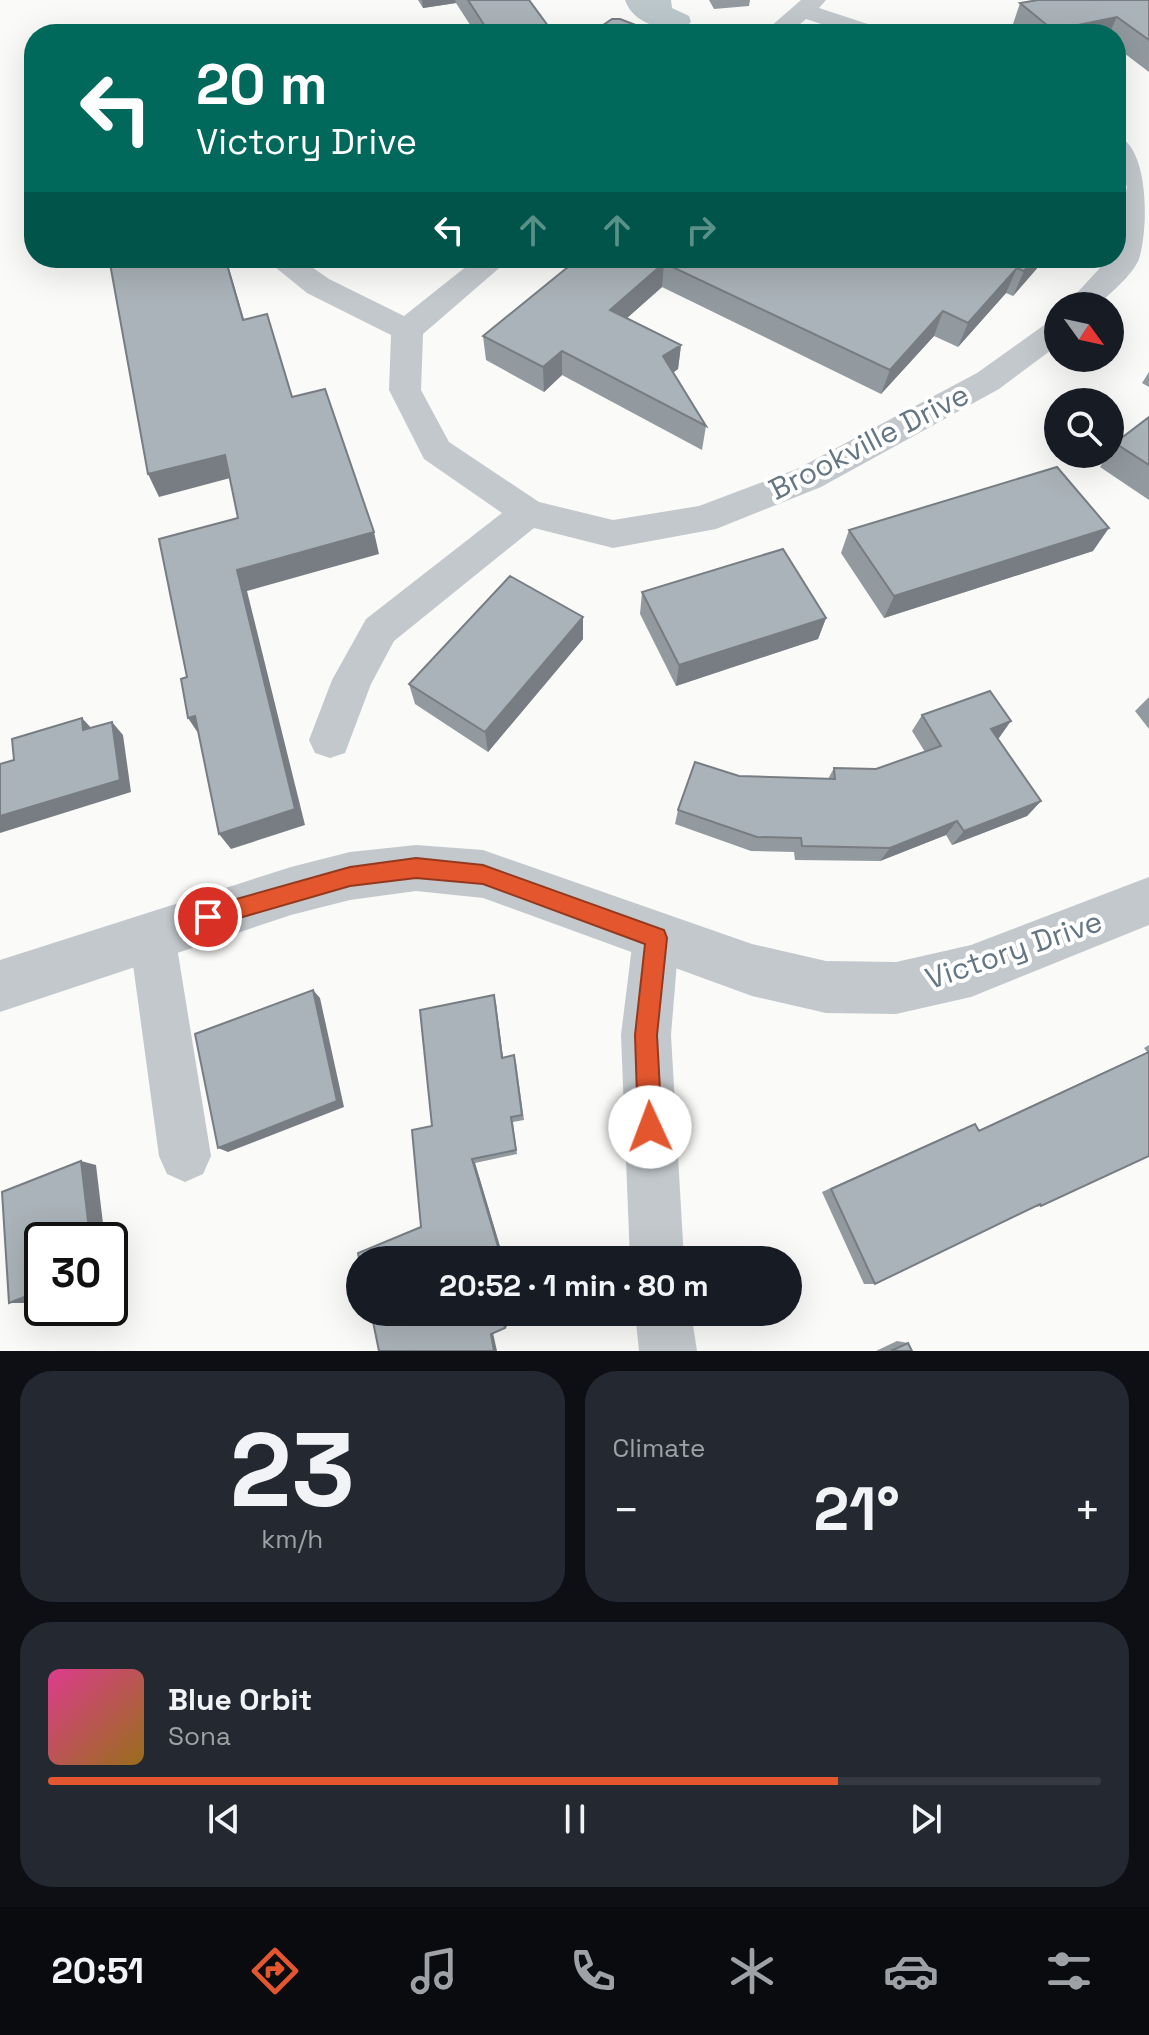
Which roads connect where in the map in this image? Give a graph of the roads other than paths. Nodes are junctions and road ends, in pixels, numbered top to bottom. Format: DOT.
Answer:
graph roads {
  1 [pos="809,5"];
  2 [pos="786,24"];
  3 [pos="852,24"];
  4 [pos="1126,157"];
  5 [pos="1136,263"];
  6 [pos="293,268"];
  7 [pos="484,268"];
  8 [pos="1098,292"];
  9 [pos="407,330"];
  10 [pos="1044,340"];
  11 [pos="528,513"];
  12 [pos="330,740"];
  13 [pos="1149,901"];
  14 [pos="152,935"];
  15 [pos="656,938"];
  16 [pos="0,986"];
  17 [pos="185,1156"];
  18 [pos="656,1246"];
  19 [pos="665,1326"];
  20 [pos="668,1351"];
  1 -- 2 [label="street"];
  1 -- 3 [label="street"];
  4 -- 5 [label="street"];
  5 -- 8 [label="street"];
  6 -- 9 [label="street"];
  7 -- 9 [label="street"];
  9 -- 11 [label="street, Brookville Drive"];
  10 -- 11 [label="street, Brookville Drive"];
  11 -- 12 [label="street"];
  13 -- 15 [label="street, Victory Drive"];
  14 -- 15 [label="street, Victory Drive"];
  14 -- 16 [label="street, Victory Drive"];
  14 -- 17 [label="street"];
  15 -- 18 [label="street"];
  19 -- 20 [label="street"];
}
